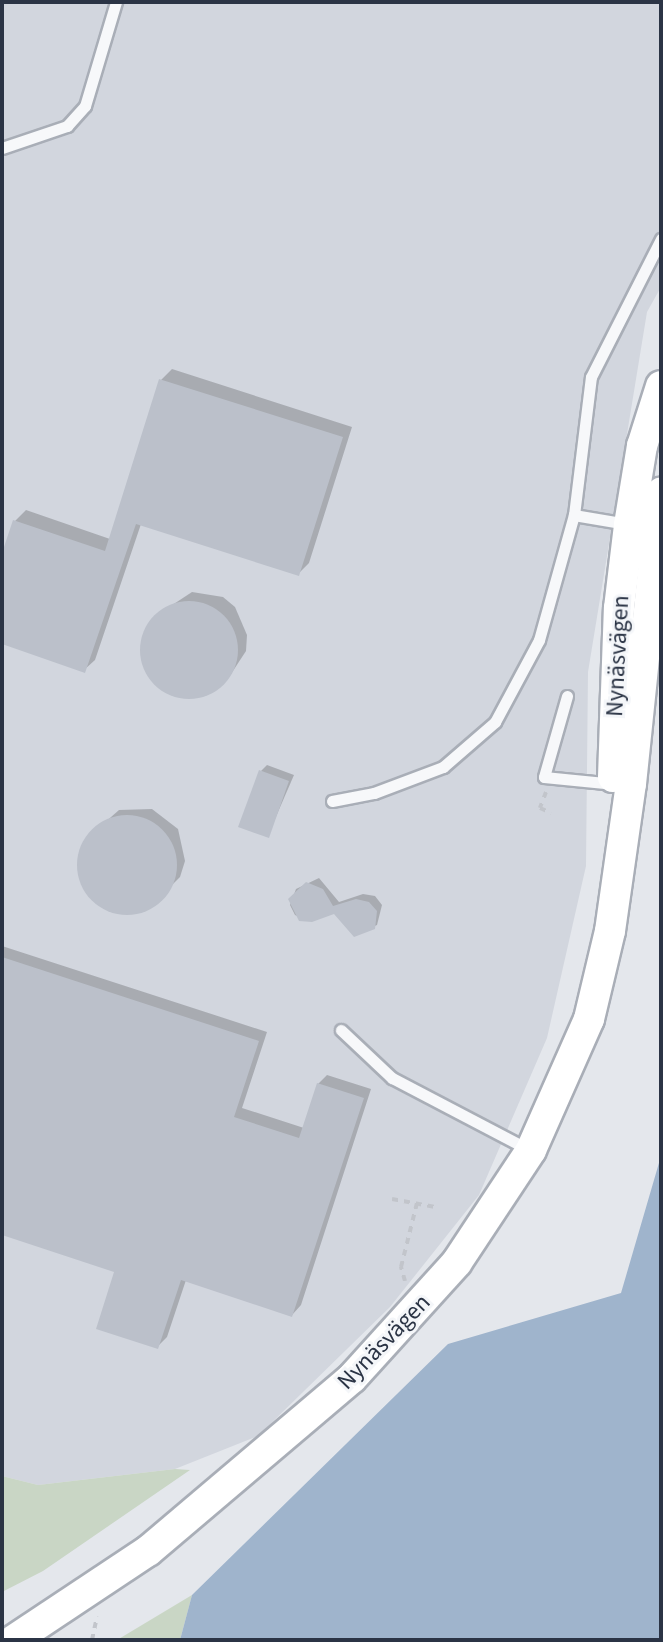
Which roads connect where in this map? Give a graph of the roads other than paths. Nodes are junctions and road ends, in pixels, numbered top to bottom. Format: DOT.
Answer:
graph roads {
  1 [pos="116,2"];
  2 [pos="2,148"];
  3 [pos="661,239"];
  4 [pos="661,386"];
  5 [pos="661,493"];
  6 [pos="574,515"];
  7 [pos="645,543"];
  8 [pos="567,696"];
  9 [pos="622,784"];
  10 [pos="332,801"];
  11 [pos="341,1030"];
  12 [pos="531,1150"];
  13 [pos="14,1640"];
  1 -- 2 [label="lane"];
  3 -- 6 [label="lane"];
  4 -- 7 [label="street, Nynäsvägen"];
  5 -- 7 [label="street, Nynäsvägen"];
  6 -- 7 [label="lane"];
  6 -- 10 [label="lane"];
  7 -- 9 [label="street, Nynäsvägen"];
  8 -- 9 [label="lane"];
  9 -- 12 [label="street, Nynäsvägen"];
  11 -- 12 [label="lane"];
  12 -- 13 [label="street, Nynäsvägen"];
}
